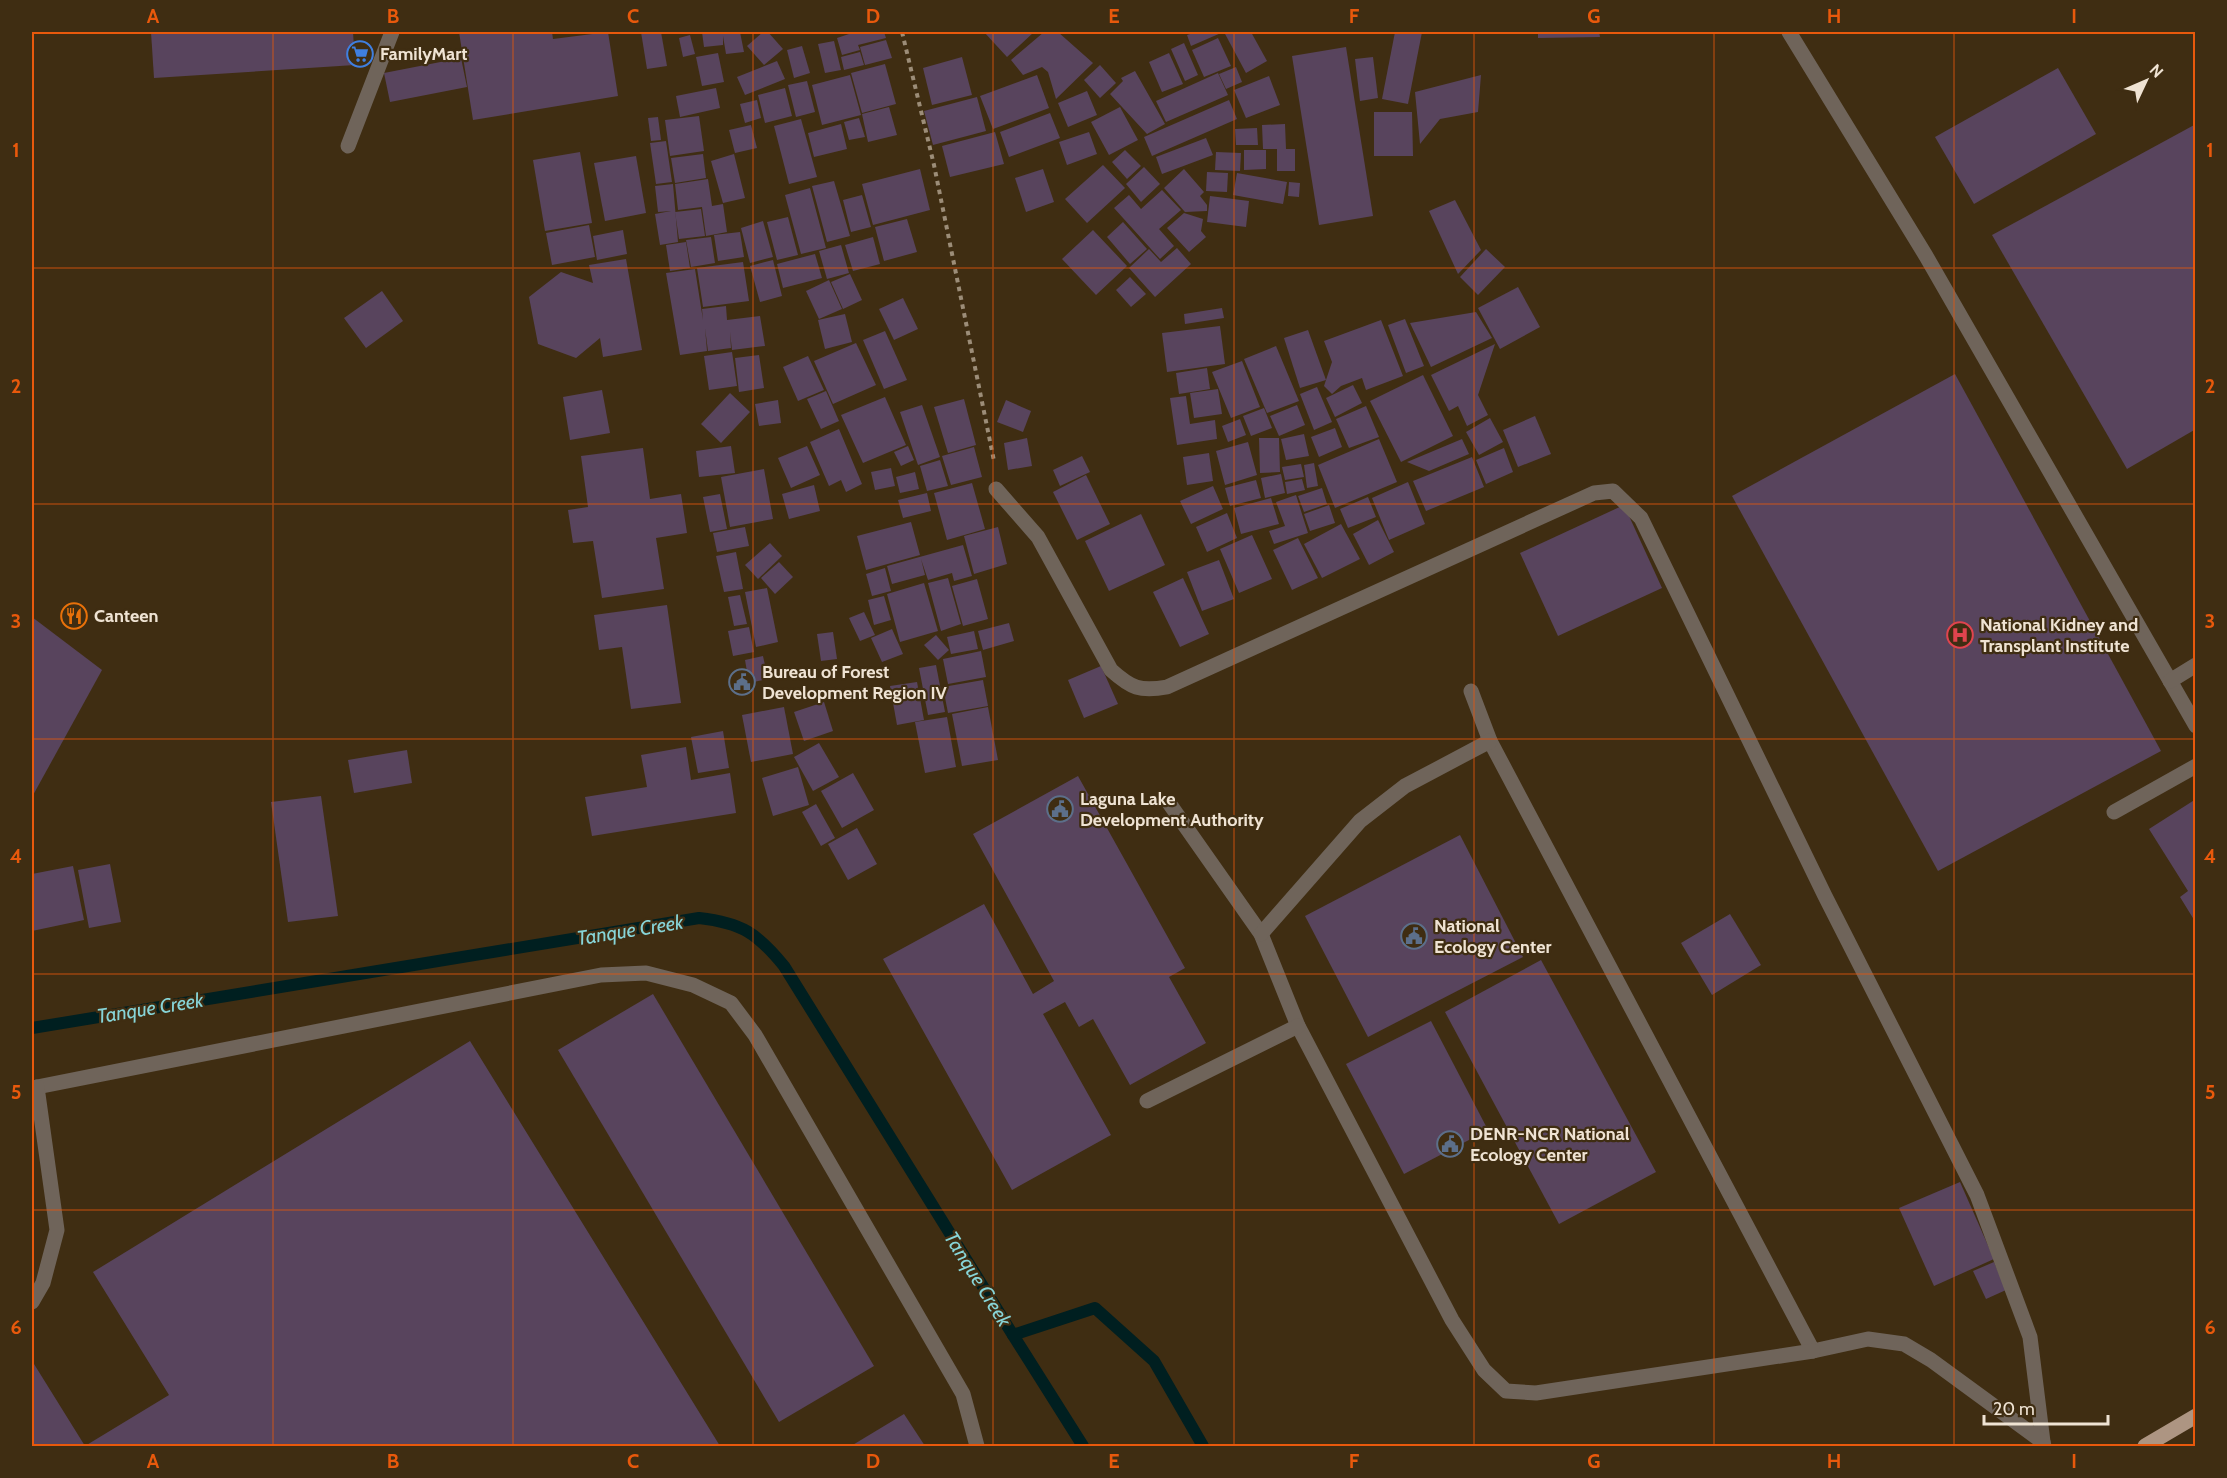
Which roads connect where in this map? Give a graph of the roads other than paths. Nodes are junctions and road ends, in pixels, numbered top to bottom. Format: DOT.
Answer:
graph roads {
  1 [pos="393,32"];
  2 [pos="1789,32"];
  3 [pos="348,146"];
  4 [pos="996,489"];
  5 [pos="2196,665"];
  6 [pos="2170,681"];
  7 [pos="1472,692"];
  8 [pos="2196,726"];
  9 [pos="1490,741"];
  10 [pos="2193,773"];
  11 [pos="1169,803"];
  12 [pos="2114,812"];
  13 [pos="1261,934"];
  14 [pos="1298,1026"];
  15 [pos="34,1087"];
  16 [pos="1147,1101"];
  17 [pos="32,1302"];
  18 [pos="1813,1351"];
  19 [pos="2196,1416"];
  20 [pos="2043,1444"];
  21 [pos="977,1446"];
  22 [pos="2145,1446"];
  1 -- 3 [label="lane"];
  2 -- 6 [label="lane"];
  4 -- 20 [label="lane"];
  5 -- 6 [label="lane"];
  6 -- 8 [label="lane"];
  7 -- 9 [label="lane"];
  9 -- 13 [label="lane"];
  9 -- 18 [label="lane"];
  10 -- 12 [label="lane"];
  11 -- 13 [label="lane"];
  13 -- 14 [label="lane"];
  14 -- 16 [label="lane"];
  14 -- 18 [label="lane"];
  15 -- 17 [label="lane"];
  15 -- 21 [label="lane"];
  18 -- 20 [label="lane"];
  19 -- 22 [label="main road"];
}
